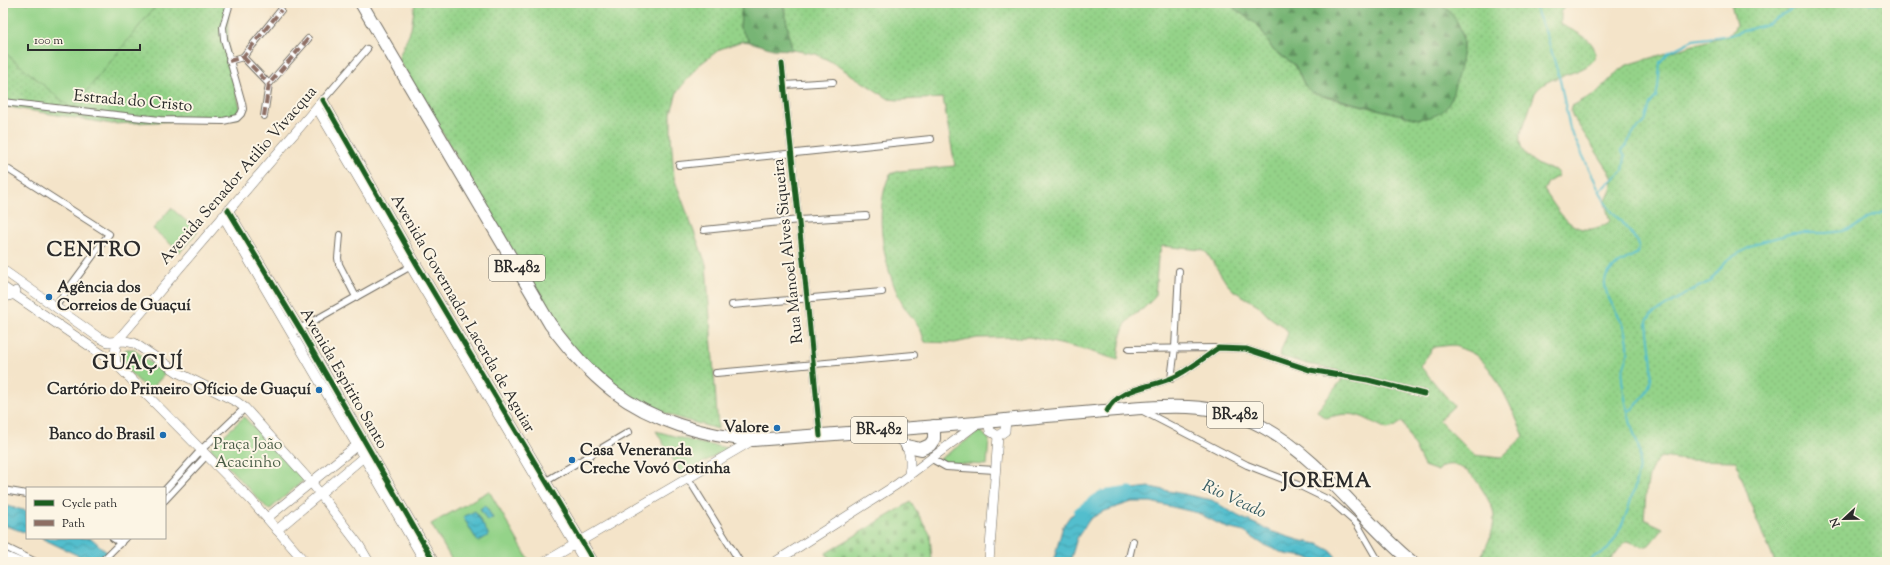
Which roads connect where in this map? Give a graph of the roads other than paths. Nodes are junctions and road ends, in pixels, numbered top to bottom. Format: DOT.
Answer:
graph roads {
  1 [pos="230,3"];
  2 [pos="361,3"];
  3 [pos="281,10"];
  4 [pos="308,39"];
  5 [pos="367,48"];
  6 [pos="243,57"];
  7 [pos="229,61"];
  8 [pos="782,64"];
  9 [pos="832,82"];
  10 [pos="269,84"];
  11 [pos="785,85"];
  12 [pos="323,100"];
  13 [pos="3,102"];
  14 [pos="317,108"];
  15 [pos="264,116"];
  16 [pos="932,139"];
  17 [pos="792,153"];
  18 [pos="679,165"];
  19 [pos="3,166"];
  20 [pos="226,213"];
  21 [pos="866,216"];
  22 [pos="799,220"];
  23 [pos="704,230"];
  24 [pos="340,235"];
  25 [pos="413,265"];
  26 [pos="3,270"];
  27 [pos="1179,270"];
  28 [pos="22,283"];
  29 [pos="3,286"];
  30 [pos="882,292"];
  31 [pos="14,294"];
  32 [pos="356,297"];
  33 [pos="3,298"];
  34 [pos="807,298"];
  35 [pos="732,305"];
  36 [pos="55,307"];
  37 [pos="296,331"];
  38 [pos="117,340"];
  39 [pos="1175,348"];
  40 [pos="1218,348"];
  41 [pos="1129,349"];
  42 [pos="914,355"];
  43 [pos="116,364"];
  44 [pos="814,365"];
  45 [pos="716,373"];
  46 [pos="1171,379"];
  47 [pos="1424,394"];
  48 [pos="245,408"];
  49 [pos="1140,409"];
  50 [pos="1107,411"];
  51 [pos="1006,420"];
  52 [pos="983,422"];
  53 [pos="934,426"];
  54 [pos="885,430"];
  55 [pos="629,432"];
  56 [pos="820,436"];
  57 [pos="998,436"];
  58 [pos="753,440"];
  59 [pos="360,442"];
  60 [pos="907,446"];
  61 [pos="204,452"];
  62 [pos="367,454"];
  63 [pos="930,458"];
  64 [pos="995,470"];
  65 [pos="910,474"];
  66 [pos="688,478"];
  67 [pos="311,482"];
  68 [pos="542,483"];
  69 [pos="166,489"];
  70 [pos="3,490"];
  71 [pos="26,494"];
  72 [pos="320,494"];
  73 [pos="166,499"];
  74 [pos="268,518"];
  75 [pos="277,530"];
  76 [pos="123,540"];
  77 [pos="1134,541"];
  78 [pos="577,542"];
  79 [pos="3,546"];
  80 [pos="3,554"];
  81 [pos="22,562"];
  82 [pos="36,562"];
  83 [pos="101,562"];
  84 [pos="305,562"];
  85 [pos="369,562"];
  86 [pos="425,562"];
  87 [pos="434,562"];
  88 [pos="545,562"];
  89 [pos="585,562"];
  90 [pos="594,562"];
  91 [pos="740,562"];
  92 [pos="775,562"];
  93 [pos="989,562"];
  94 [pos="1128,562"];
  95 [pos="1379,562"];
  96 [pos="1412,562"];
  1 -- 7 [label="street, Estrada do Cristo"];
  2 -- 58 [label="highway, BR-482"];
  3 -- 6 [label="street"];
  4 -- 10 [label="street"];
  5 -- 12 [label="street, Avenida Senador Atilio Vivacqua"];
  6 -- 7 [label="street"];
  6 -- 10 [label="street"];
  7 -- 13 [label="street, Estrada do Cristo"];
  8 -- 11 [label="street, Rua Manoel Alves Siqueira"];
  9 -- 11 [label="street"];
  10 -- 15 [label="street"];
  11 -- 17 [label="street, Rua Manoel Alves Siqueira"];
  12 -- 14 [label="street, Avenida Senador Atilio Vivacqua"];
  12 -- 25 [label="street, Avenida Governador Lacerda de Aguiar"];
  14 -- 20 [label="street, Avenida Senador Atilio Vivacqua"];
  14 -- 25 [label="street, Avenida Governador Lacerda de Aguiar"];
  16 -- 17 [label="street"];
  17 -- 18 [label="street"];
  17 -- 22 [label="street, Rua Manoel Alves Siqueira"];
  19 -- 36 [label="street"];
  20 -- 37 [label="street, Avenida Espírito Santo"];
  20 -- 38 [label="street, Avenida Senador Atilio Vivacqua"];
  21 -- 22 [label="street"];
  22 -- 23 [label="street"];
  22 -- 34 [label="street, Rua Manoel Alves Siqueira"];
  24 -- 32 [label="street"];
  25 -- 32 [label="street"];
  25 -- 68 [label="street, Avenida Governador Lacerda de Aguiar"];
  26 -- 28 [label="street"];
  27 -- 39 [label="street"];
  28 -- 31 [label="street"];
  28 -- 36 [label="street"];
  29 -- 31 [label="street"];
  30 -- 34 [label="street"];
  31 -- 33 [label="street"];
  31 -- 43 [label="street"];
  32 -- 37 [label="street"];
  34 -- 35 [label="street"];
  34 -- 44 [label="street, Rua Manoel Alves Siqueira"];
  36 -- 38 [label="street"];
  37 -- 59 [label="street, Avenida Espírito Santo"];
  38 -- 43 [label="street"];
  38 -- 48 [label="street"];
  39 -- 40 [label="street"];
  39 -- 41 [label="street"];
  39 -- 46 [label="street"];
  40 -- 46 [label="street"];
  40 -- 47 [label="street"];
  42 -- 44 [label="street"];
  43 -- 61 [label="street"];
  44 -- 45 [label="street"];
  44 -- 56 [label="street, Rua Manoel Alves Siqueira"];
  46 -- 50 [label="street"];
  48 -- 61 [label="street"];
  48 -- 67 [label="street"];
  49 -- 50 [label="highway, BR-482"];
  49 -- 95 [label="street"];
  49 -- 96 [label="highway, BR-482"];
  50 -- 51 [label="highway, BR-482"];
  51 -- 52 [label="highway, BR-482"];
  51 -- 57 [label="street"];
  52 -- 53 [label="highway, BR-482"];
  52 -- 57 [label="street"];
  52 -- 63 [label="street"];
  53 -- 54 [label="highway, BR-482"];
  53 -- 60 [label="highway"];
  54 -- 56 [label="highway, BR-482"];
  54 -- 60 [label="street"];
  55 -- 68 [label="street"];
  56 -- 58 [label="highway, BR-482"];
  57 -- 64 [label="street"];
  58 -- 66 [label="street"];
  59 -- 62 [label="street, Avenida Espírito Santo"];
  59 -- 67 [label="street"];
  60 -- 65 [label="street"];
  61 -- 69 [label="street"];
  61 -- 73 [label="street"];
  61 -- 74 [label="street"];
  62 -- 72 [label="street"];
  62 -- 86 [label="street, Avenida Espírito Santo"];
  62 -- 87 [label="street, Avenida Espírito Santo"];
  63 -- 64 [label="street"];
  63 -- 65 [label="street"];
  64 -- 93 [label="street"];
  65 -- 92 [label="street"];
  66 -- 78 [label="street"];
  66 -- 91 [label="street"];
  67 -- 72 [label="street"];
  67 -- 74 [label="street"];
  68 -- 78 [label="street, Avenida Governador Lacerda de Aguiar"];
  70 -- 71 [label="street"];
  72 -- 75 [label="street"];
  72 -- 85 [label="street"];
  74 -- 75 [label="street"];
  75 -- 84 [label="street"];
  76 -- 83 [label="street"];
  77 -- 94 [label="street"];
  78 -- 88 [label="street"];
  78 -- 89 [label="street, Avenida Governador Lacerda de Aguiar"];
  78 -- 90 [label="street"];
  79 -- 82 [label="street"];
  80 -- 81 [label="street"];
}
